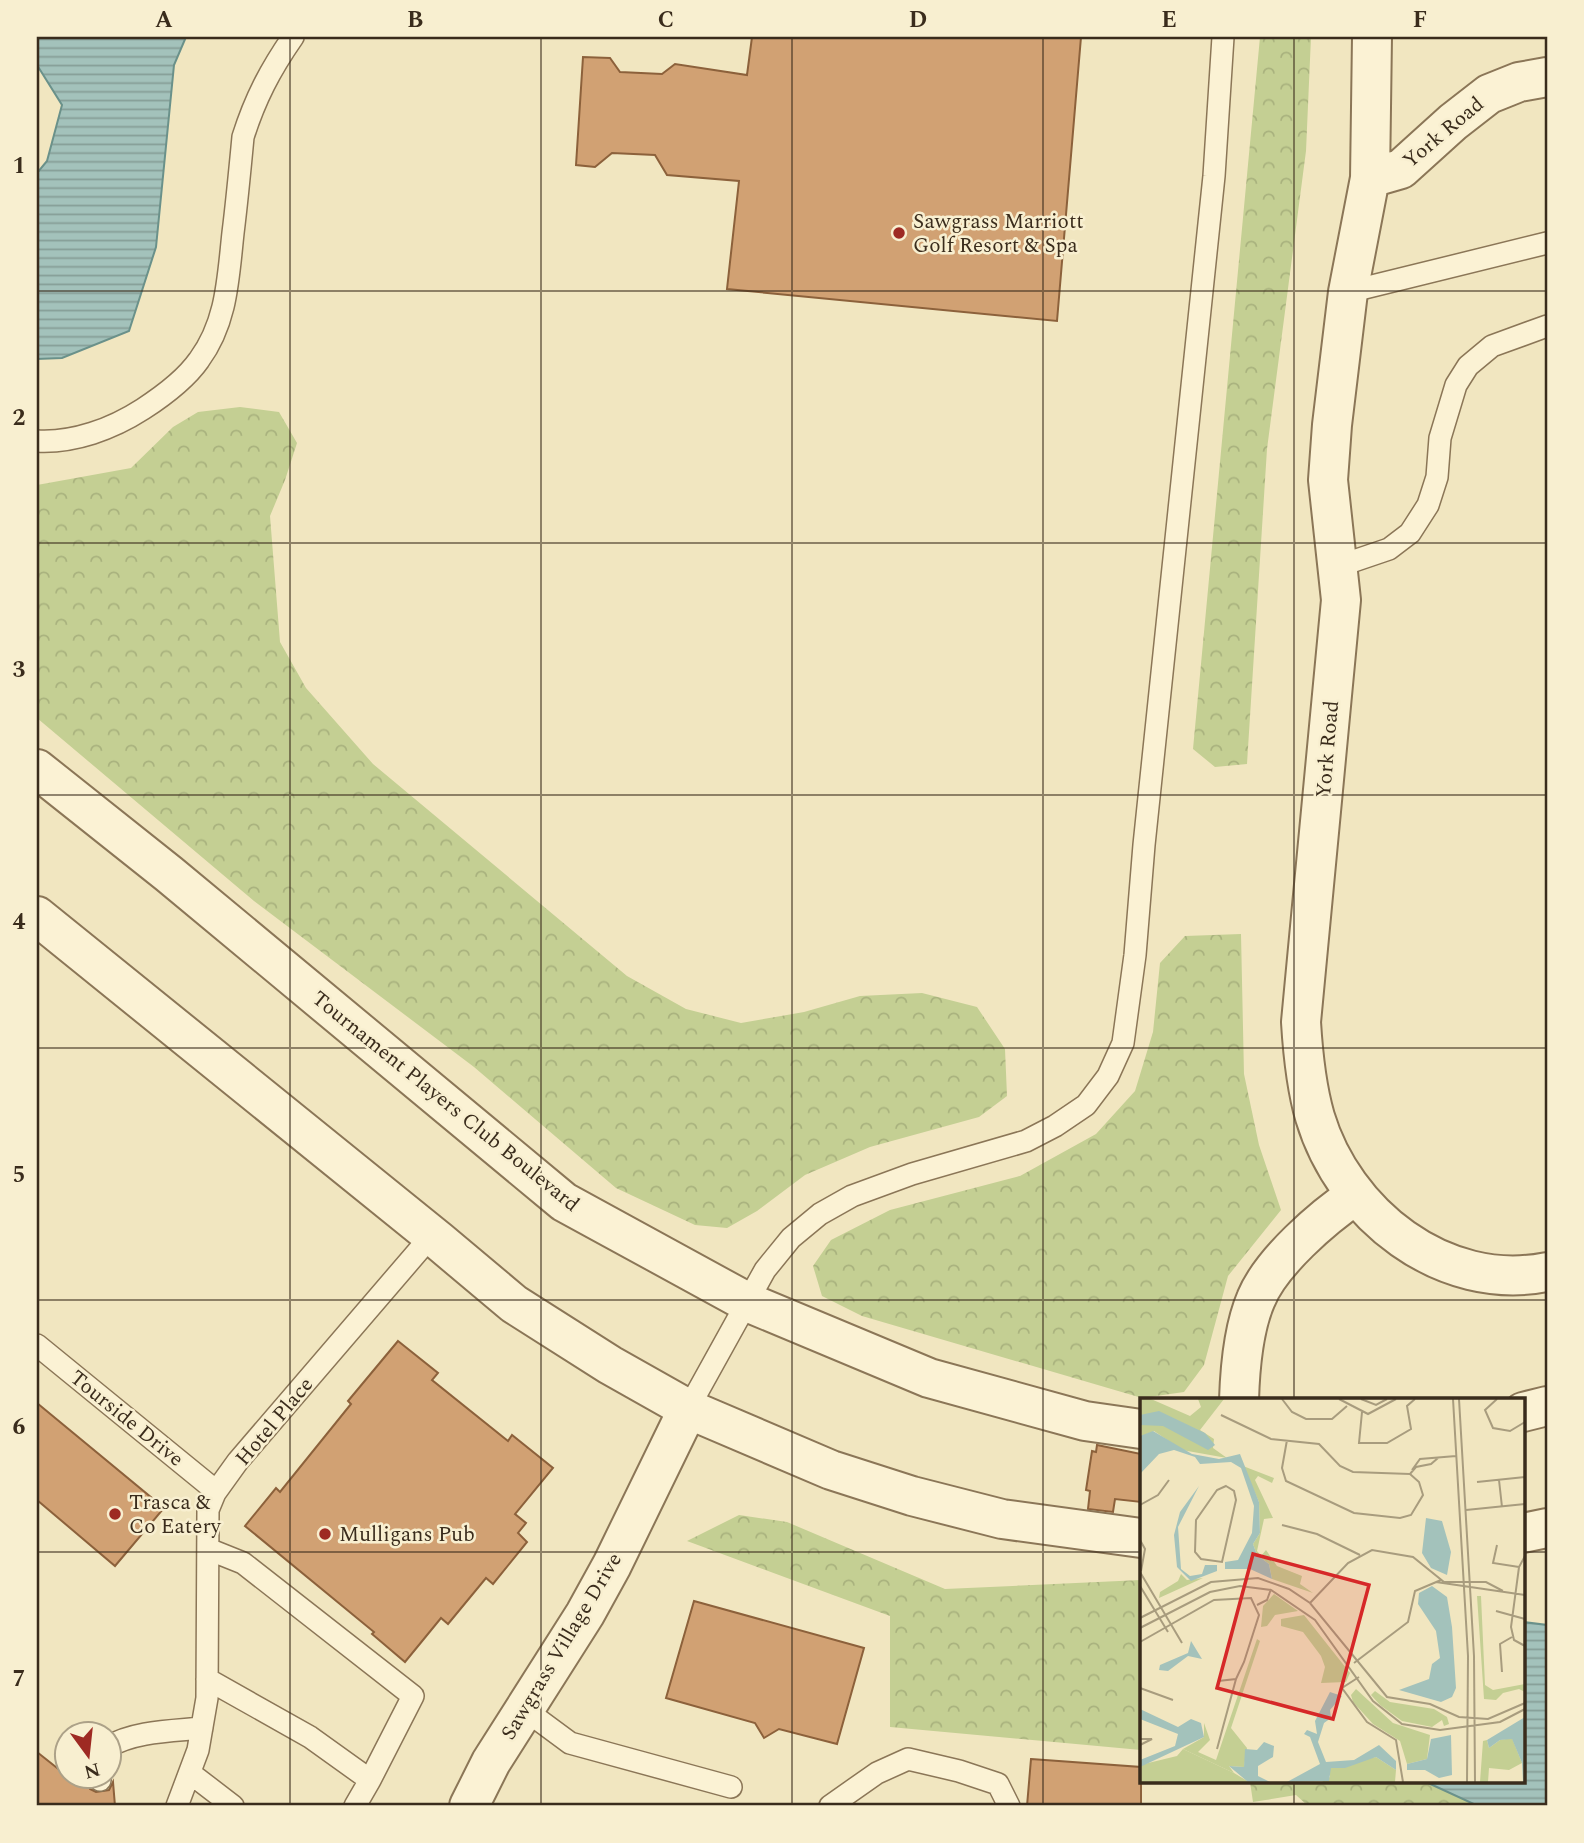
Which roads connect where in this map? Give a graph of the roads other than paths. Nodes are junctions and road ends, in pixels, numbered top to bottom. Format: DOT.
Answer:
graph roads {
  1 [pos="293,37"];
  2 [pos="1223,37"];
  3 [pos="1372,37"];
  4 [pos="1545,84"];
  5 [pos="1370,178"];
  6 [pos="1547,243"];
  7 [pos="1348,292"];
  8 [pos="1547,326"];
  9 [pos="37,441"];
  10 [pos="1339,566"];
  11 [pos="37,769"];
  12 [pos="37,916"];
  13 [pos="1356,1195"];
  14 [pos="432,1235"];
  15 [pos="1547,1272"];
  16 [pos="747,1302"];
  17 [pos="37,1345"];
  18 [pos="1239,1398"];
  19 [pos="1547,1406"];
  20 [pos="688,1409"];
  21 [pos="1524,1412"];
  22 [pos="1140,1429"];
  23 [pos="216,1491"];
  24 [pos="1547,1528"];
  25 [pos="1524,1533"];
  26 [pos="1140,1538"];
  27 [pos="208,1549"];
  28 [pos="207,1679"];
  29 [pos="524,1709"];
  30 [pos="202,1728"];
  31 [pos="122,1741"];
  32 [pos="190,1773"];
  33 [pos="370,1780"];
  34 [pos="731,1787"];
  35 [pos="476,1805"];
  36 [pos="177,1806"];
  37 [pos="233,1806"];
  38 [pos="355,1806"];
  39 [pos="830,1806"];
  40 [pos="1009,1806"];
  1 -- 9 [label="lane"];
  2 -- 16 [label="lane"];
  3 -- 5 [label="street"];
  4 -- 5 [label="street, York Road"];
  5 -- 7 [label="street, York Road"];
  6 -- 7 [label="lane"];
  7 -- 10 [label="street, York Road"];
  8 -- 10 [label="lane"];
  10 -- 13 [label="street, York Road"];
  11 -- 16 [label="street, Tournament Players Club Boulevard"];
  12 -- 14 [label="street"];
  13 -- 15 [label="street, York Road"];
  13 -- 18 [label="street"];
  14 -- 20 [label="street"];
  14 -- 23 [label="lane, Hotel Place"];
  16 -- 20 [label="lane"];
  16 -- 22 [label="street, Tournament Players Club Boulevard"];
  17 -- 23 [label="lane, Tourside Drive"];
  19 -- 21 [label="street"];
  20 -- 26 [label="street"];
  20 -- 29 [label="street, Sawgrass Village Drive"];
  23 -- 27 [label="lane, Hotel Place"];
  24 -- 25 [label="street"];
  27 -- 28 [label="lane, Hotel Place"];
  27 -- 33 [label="lane"];
  28 -- 30 [label="lane, Hotel Place"];
  28 -- 33 [label="lane"];
  29 -- 34 [label="lane"];
  29 -- 35 [label="street, Sawgrass Village Drive"];
  30 -- 31 [label="lane"];
  30 -- 32 [label="lane, Hotel Place"];
  32 -- 36 [label="lane, Hotel Place"];
  32 -- 37 [label="lane"];
  33 -- 38 [label="lane"];
  39 -- 40 [label="lane"];
}
